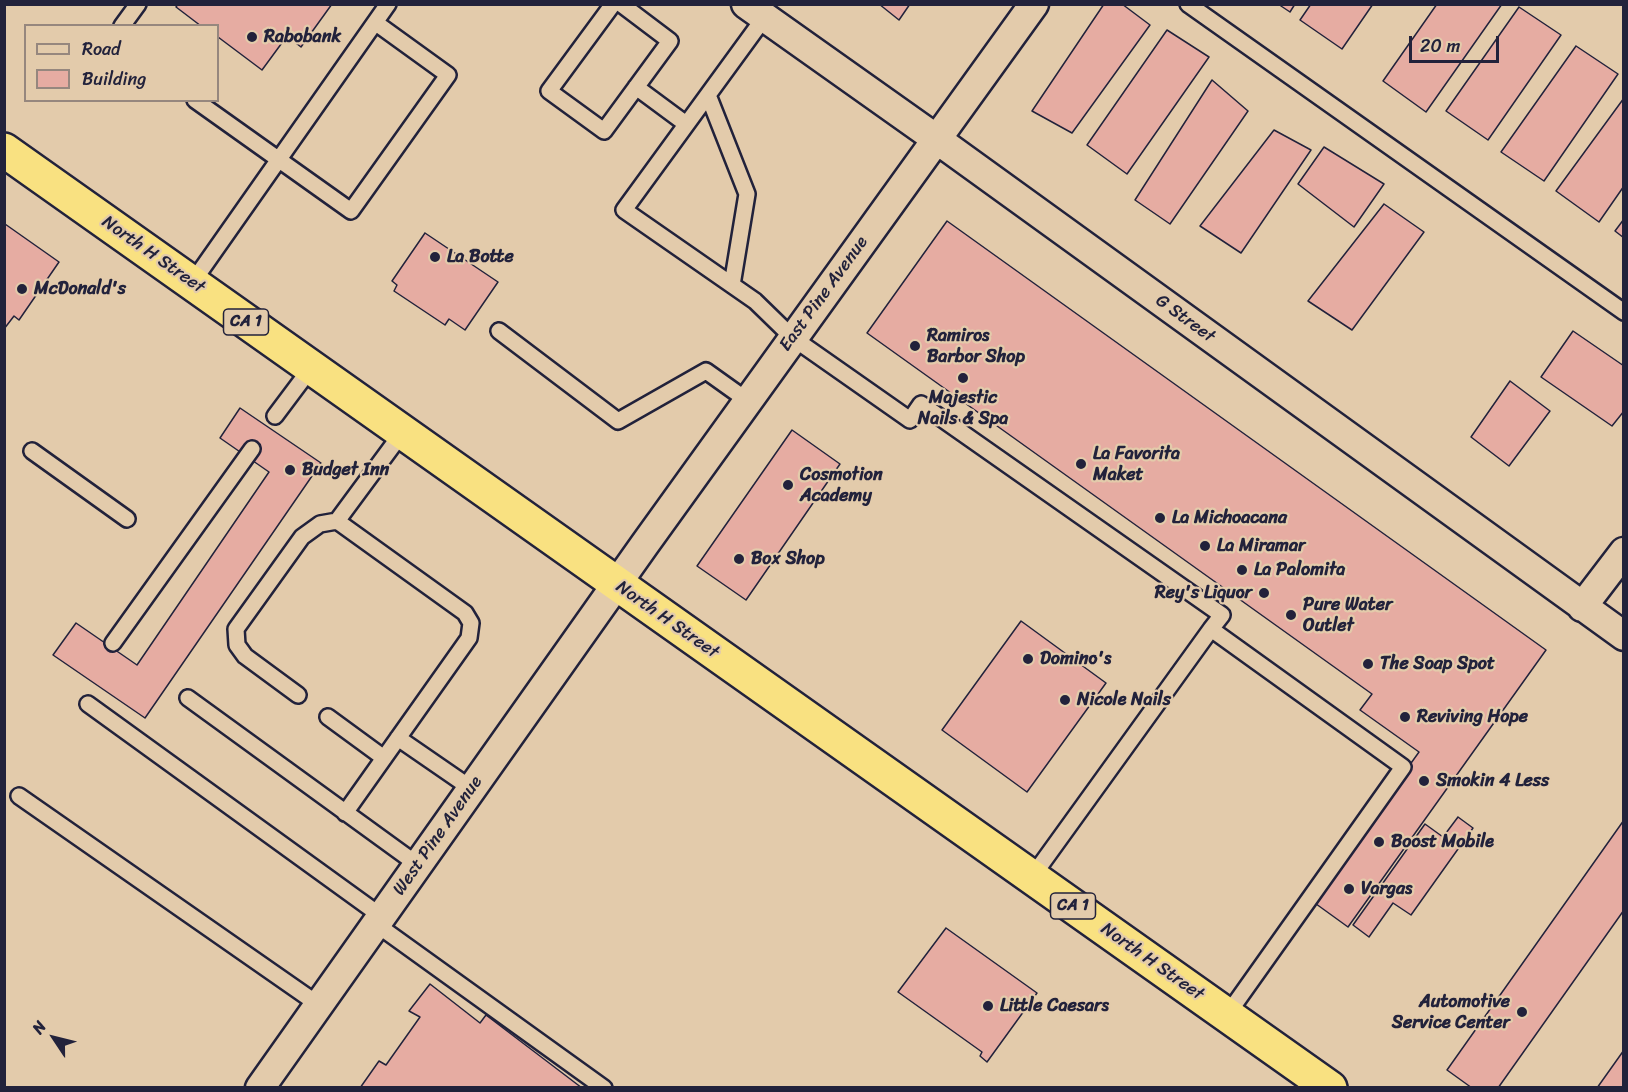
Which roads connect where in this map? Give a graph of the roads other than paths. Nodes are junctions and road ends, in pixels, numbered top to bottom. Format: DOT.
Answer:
graph roads {
  1 [pos="138,4"];
  2 [pos="388,4"];
  3 [pos="613,4"];
  4 [pos="621,4"];
  5 [pos="1034,4"];
  6 [pos="1188,4"];
  7 [pos="755,11"];
  8 [pos="376,23"];
  9 [pos="123,24"];
  10 [pos="636,87"];
  11 [pos="708,95"];
  12 [pos="198,102"];
  13 [pos="686,124"];
  14 [pos="935,138"];
  15 [pos="4,150"];
  16 [pos="279,160"];
  17 [pos="192,283"];
  18 [pos="732,285"];
  19 [pos="1623,312"];
  20 [pos="499,331"];
  21 [pos="793,338"];
  22 [pos="310,368"];
  23 [pos="748,401"];
  24 [pos="275,416"];
  25 [pos="402,433"];
  26 [pos="252,449"];
  27 [pos="32,451"];
  28 [pos="127,519"];
  29 [pos="337,521"];
  30 [pos="1623,552"];
  31 [pos="616,585"];
  32 [pos="1582,607"];
  33 [pos="1211,629"];
  34 [pos="1623,636"];
  35 [pos="112,643"];
  36 [pos="298,694"];
  37 [pos="188,698"];
  38 [pos="88,704"];
  39 [pos="328,717"];
  40 [pos="399,738"];
  41 [pos="384,758"];
  42 [pos="472,789"];
  43 [pos="19,796"];
  44 [pos="345,813"];
  45 [pos="418,865"];
  46 [pos="1032,878"];
  47 [pos="379,920"];
  48 [pos="319,1005"];
  49 [pos="1227,1015"];
  50 [pos="260,1088"];
  51 [pos="604,1088"];
  52 [pos="1330,1088"];
  1 -- 9 [label="lane"];
  2 -- 8 [label="lane"];
  3 -- 10 [label="lane"];
  4 -- 10 [label="lane"];
  5 -- 14 [label="street, East Pine Avenue"];
  6 -- 19 [label="lane"];
  7 -- 11 [label="lane"];
  7 -- 14 [label="street, G Street"];
  8 -- 16 [label="lane"];
  8 -- 16 [label="lane"];
  10 -- 13 [label="lane"];
  11 -- 13 [label="lane"];
  11 -- 18 [label="lane"];
  12 -- 16 [label="lane"];
  13 -- 18 [label="lane"];
  14 -- 21 [label="street, East Pine Avenue"];
  14 -- 32 [label="street, G Street"];
  15 -- 17 [label="highway, North H Street / CA 1"];
  16 -- 17 [label="lane"];
  17 -- 22 [label="highway, North H Street / CA 1"];
  18 -- 21 [label="lane"];
  20 -- 23 [label="lane"];
  21 -- 23 [label="street, East Pine Avenue"];
  21 -- 33 [label="lane"];
  22 -- 24 [label="lane"];
  22 -- 25 [label="highway, North H Street / CA 1"];
  23 -- 31 [label="street, East Pine Avenue"];
  25 -- 29 [label="lane"];
  25 -- 31 [label="highway, North H Street / CA 1"];
  26 -- 35 [label="lane"];
  27 -- 28 [label="lane"];
  29 -- 36 [label="lane"];
  29 -- 40 [label="lane"];
  30 -- 32 [label="street"];
  31 -- 42 [label="street, West Pine Avenue"];
  31 -- 46 [label="highway, North H Street / CA 1"];
  32 -- 34 [label="street, G Street"];
  33 -- 46 [label="lane"];
  33 -- 49 [label="lane"];
  37 -- 44 [label="lane"];
  38 -- 47 [label="lane"];
  39 -- 41 [label="lane"];
  40 -- 41 [label="lane"];
  40 -- 42 [label="lane"];
  41 -- 44 [label="lane"];
  42 -- 45 [label="street, West Pine Avenue"];
  43 -- 48 [label="lane"];
  44 -- 45 [label="lane"];
  45 -- 47 [label="street, West Pine Avenue"];
  46 -- 49 [label="highway, North H Street / CA 1"];
  47 -- 48 [label="street, West Pine Avenue"];
  47 -- 51 [label="lane"];
  48 -- 50 [label="street, West Pine Avenue"];
  49 -- 52 [label="highway, North H Street / CA 1"];
}
